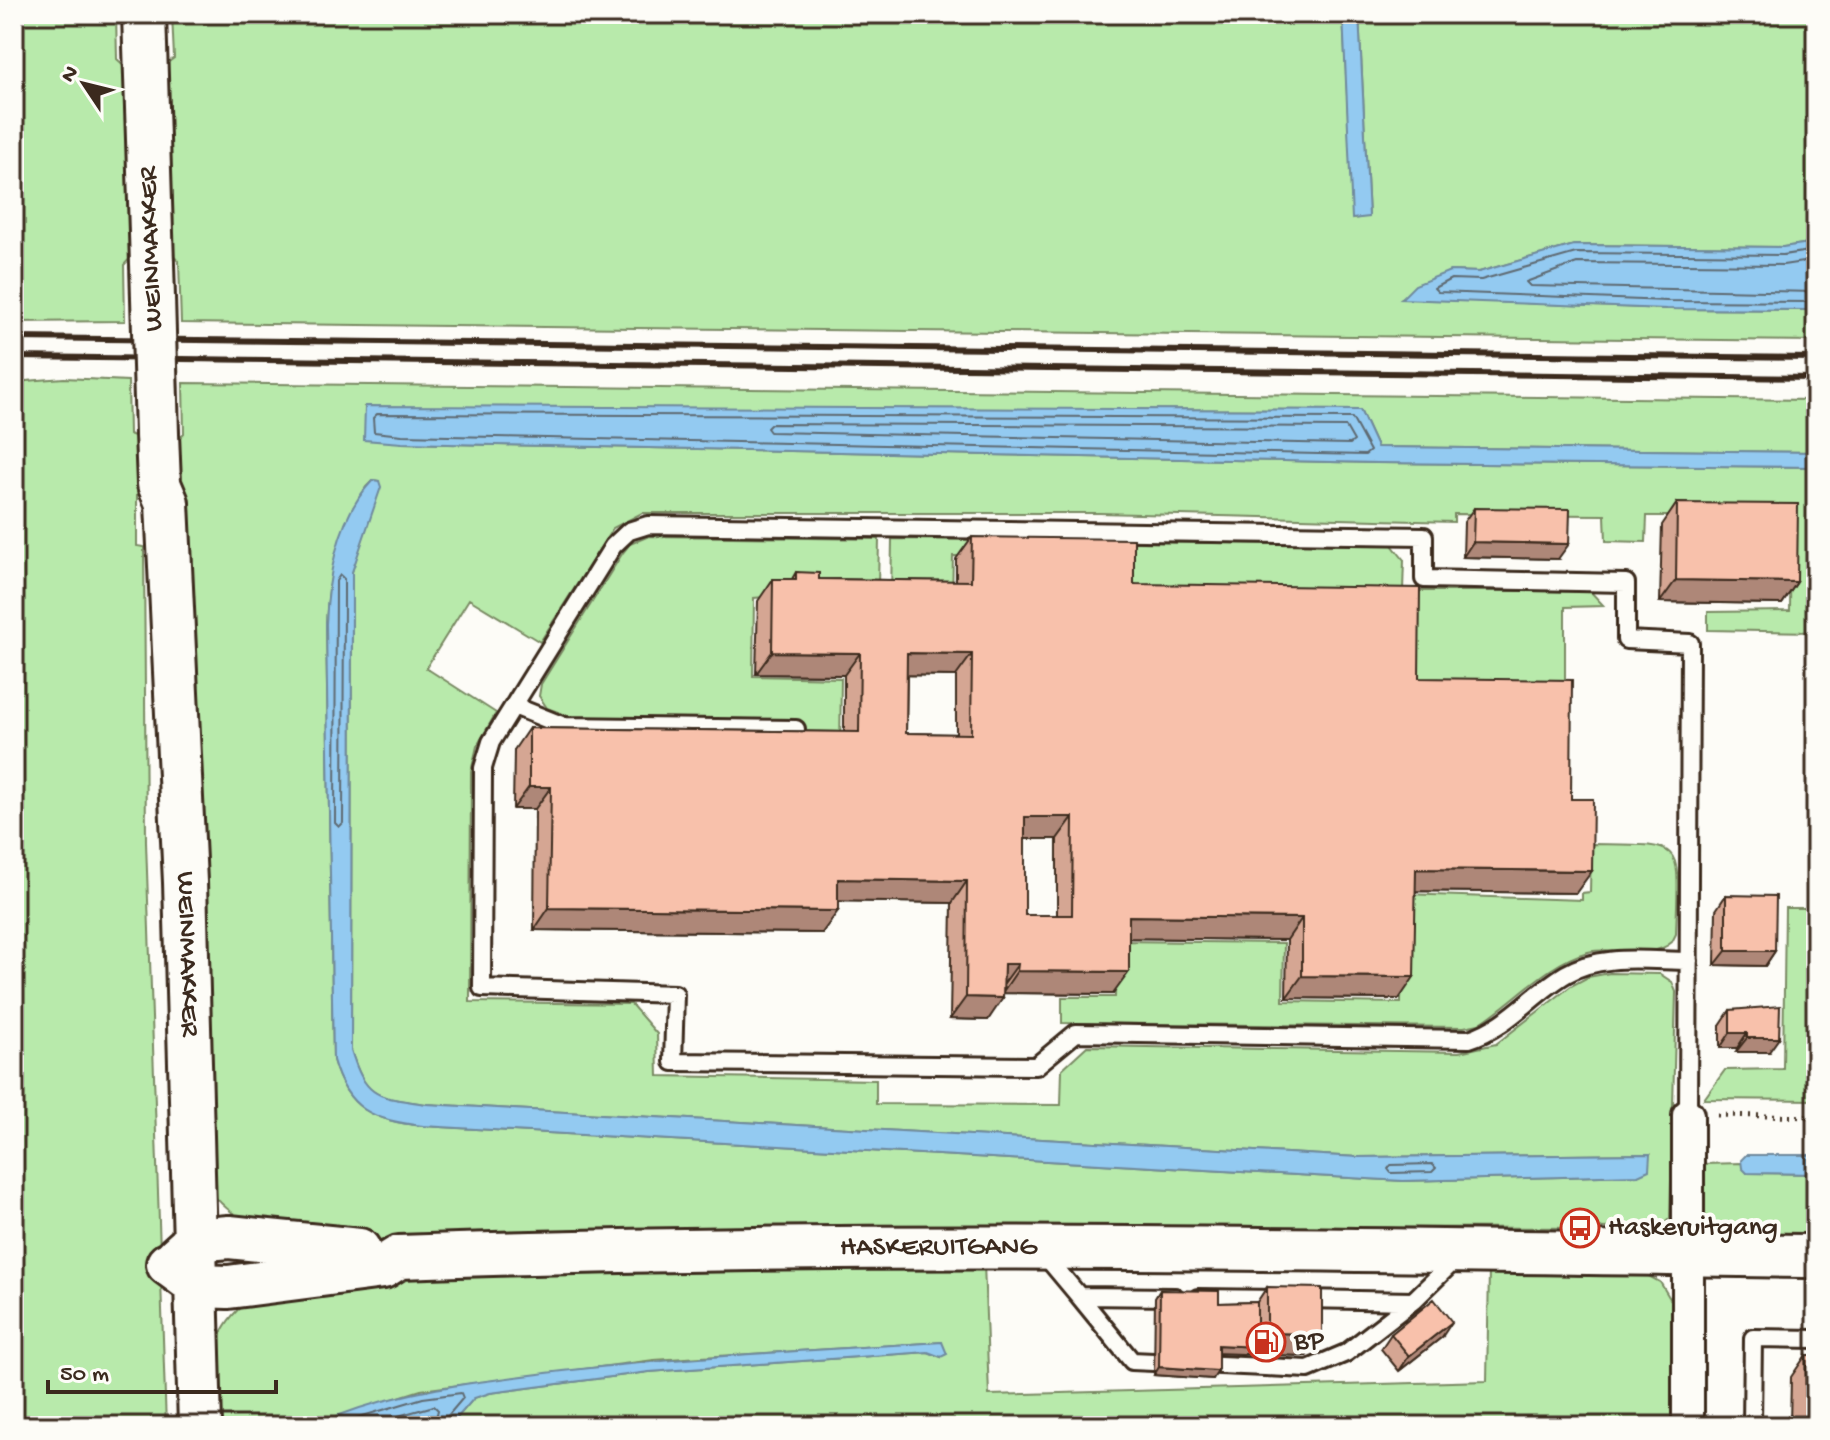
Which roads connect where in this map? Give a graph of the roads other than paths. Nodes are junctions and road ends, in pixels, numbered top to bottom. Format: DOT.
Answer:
graph roads {
  1 [pos="144,14"];
  2 [pos="514,706"];
  3 [pos="796,729"];
  4 [pos="1689,961"];
  5 [pos="1688,1115"];
  6 [pos="1039,1249"];
  7 [pos="1462,1253"];
  8 [pos="1690,1255"];
  9 [pos="1816,1256"];
  10 [pos="188,1263"];
  11 [pos="1079,1296"];
  12 [pos="1413,1301"];
  13 [pos="1816,1339"];
  14 [pos="175,1426"];
  15 [pos="200,1426"];
  16 [pos="1688,1426"];
  17 [pos="1752,1426"];
  1 -- 10 [label="main road, WEINMAKKER, bridge"];
  2 -- 3 [label="lane"];
  2 -- 4 [label="lane"];
  2 -- 4 [label="lane"];
  4 -- 5 [label="lane"];
  5 -- 8 [label="street"];
  6 -- 7 [label="main road, HASKERUITGANG"];
  6 -- 10 [label="main road, HASKERUITGANG"];
  6 -- 11 [label="lane"];
  7 -- 8 [label="main road, HASKERUITGANG"];
  7 -- 12 [label="lane"];
  8 -- 9 [label="main road, HASKERUITGANG"];
  8 -- 16 [label="street"];
  10 -- 14 [label="main road, WEINMAKKER"];
  10 -- 15 [label="main road, WEINMAKKER"];
  11 -- 12 [label="lane"];
  11 -- 12 [label="lane"];
  13 -- 17 [label="lane"];
}
